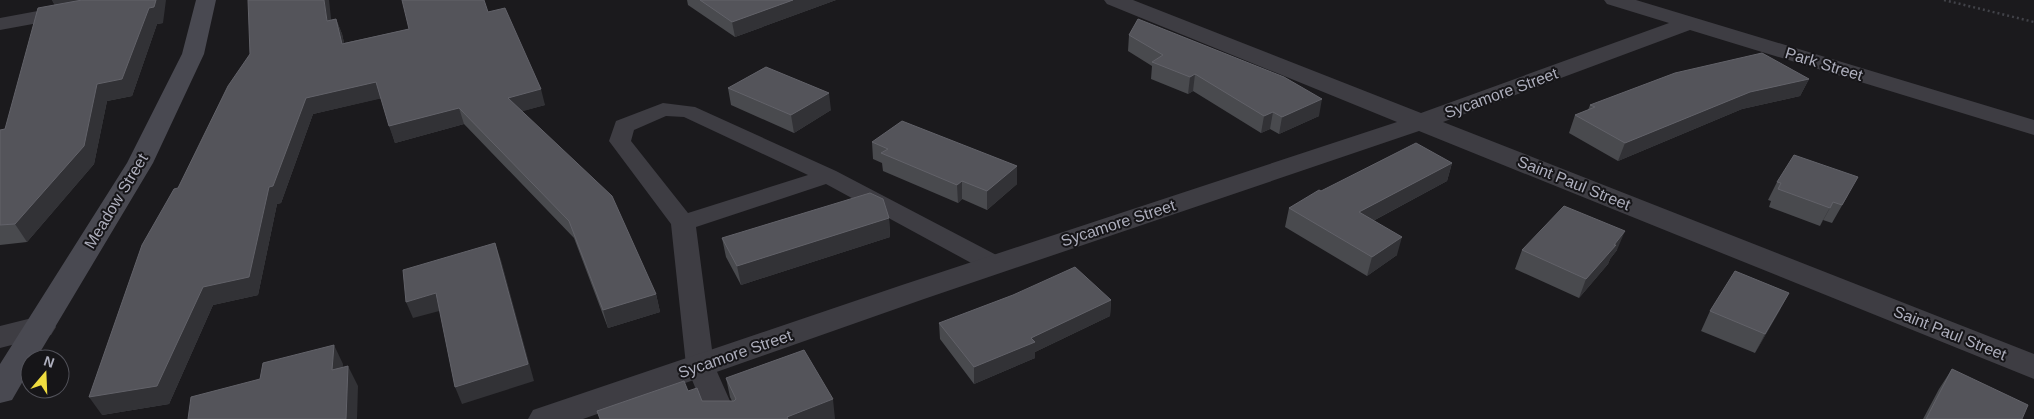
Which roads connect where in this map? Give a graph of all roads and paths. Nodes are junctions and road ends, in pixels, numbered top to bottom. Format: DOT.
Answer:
graph roads {
  1 [pos="131,0"];
  2 [pos="206,0"];
  3 [pos="1114,0"];
  4 [pos="1614,0"];
  5 [pos="1944,0"];
  6 [pos="2034,22"];
  7 [pos="1690,23"];
  8 [pos="0,24"];
  9 [pos="1421,122"];
  10 [pos="2034,128"];
  11 [pos="828,176"];
  12 [pos="683,224"];
  13 [pos="995,265"];
  14 [pos="40,326"];
  15 [pos="0,337"];
  16 [pos="700,365"];
  17 [pos="2034,367"];
  18 [pos="0,391"];
  19 [pos="545,419"];
  20 [pos="724,419"];
  1 -- 8 [label="street"];
  2 -- 14 [label="street, Meadow Street"];
  3 -- 9 [label="street, Saint Paul Street"];
  4 -- 7 [label="street, Park Street"];
  5 -- 6 [label="path"];
  7 -- 9 [label="street, Sycamore Street"];
  7 -- 10 [label="street, Park Street"];
  9 -- 13 [label="street, Sycamore Street"];
  9 -- 17 [label="street, Saint Paul Street"];
  11 -- 12 [label="lane"];
  11 -- 12 [label="lane"];
  11 -- 13 [label="lane"];
  12 -- 16 [label="lane"];
  13 -- 16 [label="street, Sycamore Street"];
  14 -- 15 [label="street"];
  14 -- 18 [label="street, Meadow Street"];
  16 -- 19 [label="street, Sycamore Street"];
  16 -- 20 [label="lane"];
}
